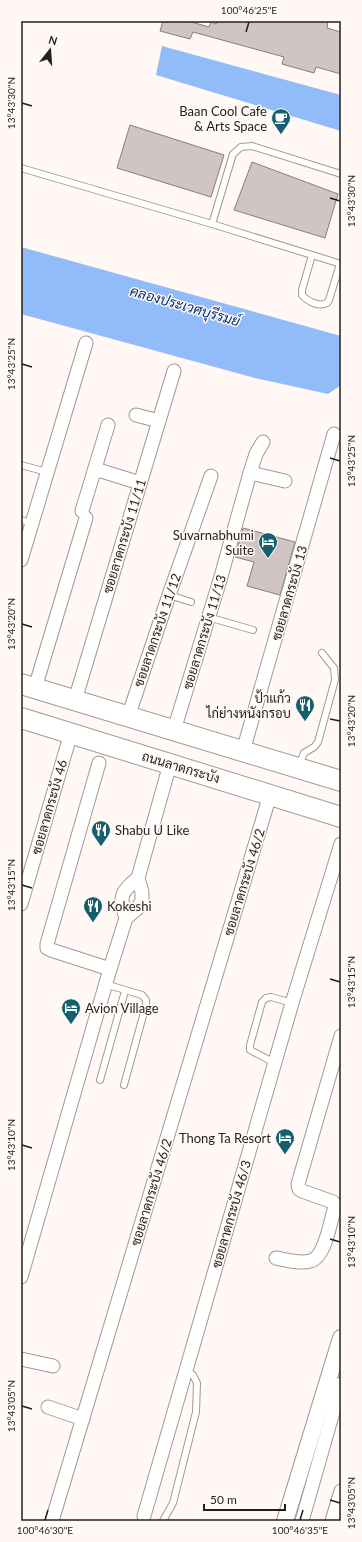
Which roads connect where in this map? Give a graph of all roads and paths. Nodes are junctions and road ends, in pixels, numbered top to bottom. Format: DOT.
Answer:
graph roads {
  1 [pos="21,168"];
  2 [pos="341,174"];
  3 [pos="212,224"];
  4 [pos="312,255"];
  5 [pos="341,264"];
  6 [pos="86,343"];
  7 [pos="174,371"];
  8 [pos="136,414"];
  9 [pos="159,421"];
  10 [pos="108,425"];
  11 [pos="334,434"];
  12 [pos="263,442"];
  13 [pos="21,465"];
  14 [pos="95,469"];
  15 [pos="47,472"];
  16 [pos="250,473"];
  17 [pos="211,476"];
  18 [pos="285,481"];
  19 [pos="140,483"];
  20 [pos="26,522"];
  21 [pos="21,560"];
  22 [pos="169,595"];
  23 [pos="192,602"];
  24 [pos="208,617"];
  25 [pos="253,630"];
  26 [pos="322,653"];
  27 [pos="26,689"];
  28 [pos="75,700"];
  29 [pos="21,706"];
  30 [pos="128,717"];
  31 [pos="21,718"];
  32 [pos="174,730"];
  33 [pos="71,733"];
  34 [pos="243,751"];
  35 [pos="99,763"];
  36 [pos="170,764"];
  37 [pos="298,768"];
  38 [pos="341,781"];
  39 [pos="341,788"];
  40 [pos="270,795"];
  41 [pos="341,804"];
  42 [pos="341,817"];
  43 [pos="341,844"];
  44 [pos="138,878"];
  45 [pos="21,904"];
  46 [pos="126,918"];
  47 [pos="110,969"];
  48 [pos="106,984"];
  49 [pos="126,991"];
  50 [pos="292,1002"];
  51 [pos="341,1036"];
  52 [pos="275,1063"];
  53 [pos="100,1080"];
  54 [pos="124,1085"];
  55 [pos="276,1258"];
  56 [pos="21,1277"];
  57 [pos="341,1338"];
  58 [pos="21,1358"];
  59 [pos="52,1366"];
  60 [pos="185,1370"];
  61 [pos="341,1384"];
  62 [pos="48,1407"];
  63 [pos="83,1419"];
  64 [pos="341,1491"];
  65 [pos="144,1516"];
  66 [pos="52,1521"];
  67 [pos="163,1521"];
  68 [pos="285,1521"];
  69 [pos="302,1521"];
  70 [pos="332,1521"];
  1 -- 3 [label="lane"];
  2 -- 3 [label="lane"];
  3 -- 4 [label="lane"];
  4 -- 5 [label="lane"];
  4 -- 5 [label="lane"];
  6 -- 15 [label="street"];
  7 -- 9 [label="street, ซอยลาดกระบัง 11/11"];
  8 -- 9 [label="street"];
  9 -- 19 [label="street, ซอยลาดกระบัง 11/11"];
  10 -- 14 [label="street"];
  11 -- 34 [label="street, ซอยลาดกระบัง 13"];
  12 -- 16 [label="street, ซอยลาดกระบัง 11/13"];
  13 -- 15 [label="lane"];
  14 -- 19 [label="street"];
  14 -- 27 [label="street"];
  15 -- 20 [label="street"];
  16 -- 18 [label="street"];
  16 -- 24 [label="street, ซอยลาดกระบัง 11/13"];
  17 -- 22 [label="street, ซอยลาดกระบัง 11/12"];
  19 -- 28 [label="street, ซอยลาดกระบัง 11/11"];
  20 -- 21 [label="street"];
  22 -- 23 [label="lane"];
  22 -- 30 [label="street, ซอยลาดกระบัง 11/12"];
  24 -- 25 [label="lane"];
  24 -- 32 [label="street, ซอยลาดกระบัง 11/13"];
  26 -- 37 [label="lane"];
  27 -- 28 [label="main road"];
  27 -- 39 [label="main road"];
  28 -- 30 [label="main road"];
  29 -- 41 [label="main road"];
  30 -- 32 [label="main road"];
  31 -- 33 [label="main road, ถนนลาดกระบัง"];
  32 -- 34 [label="main road"];
  33 -- 36 [label="main road, ถนนลาดกระบัง"];
  33 -- 45 [label="street, ซอยลาดกระบัง 46"];
  34 -- 37 [label="main road"];
  35 -- 47 [label="street"];
  36 -- 40 [label="main road, ถนนลาดกระบัง"];
  36 -- 44 [label="street"];
  37 -- 38 [label="main road"];
  40 -- 42 [label="main road, ถนนลาดกระบัง"];
  40 -- 63 [label="street, ซอยลาดกระบัง 46/2"];
  43 -- 50 [label="street, ซอยลาดกระบัง 46/3"];
  44 -- 46 [label="street"];
  44 -- 46 [label="street"];
  46 -- 47 [label="street"];
  47 -- 48 [label="street"];
  48 -- 49 [label="lane"];
  48 -- 56 [label="street"];
  49 -- 53 [label="lane"];
  49 -- 54 [label="lane"];
  50 -- 52 [label="street, ซอยลาดกระบัง 46/3"];
  50 -- 52 [label="lane"];
  51 -- 55 [label="street"];
  52 -- 60 [label="street, ซอยลาดกระบัง 46/3"];
  57 -- 68 [label="street"];
  58 -- 59 [label="street"];
  60 -- 65 [label="street, ซอยลาดกระบัง 46/3"];
  60 -- 67 [label="lane"];
  61 -- 69 [label="street"];
  62 -- 63 [label="street"];
  63 -- 66 [label="street, ซอยลาดกระบัง 46/2"];
  64 -- 70 [label="street"];
}
